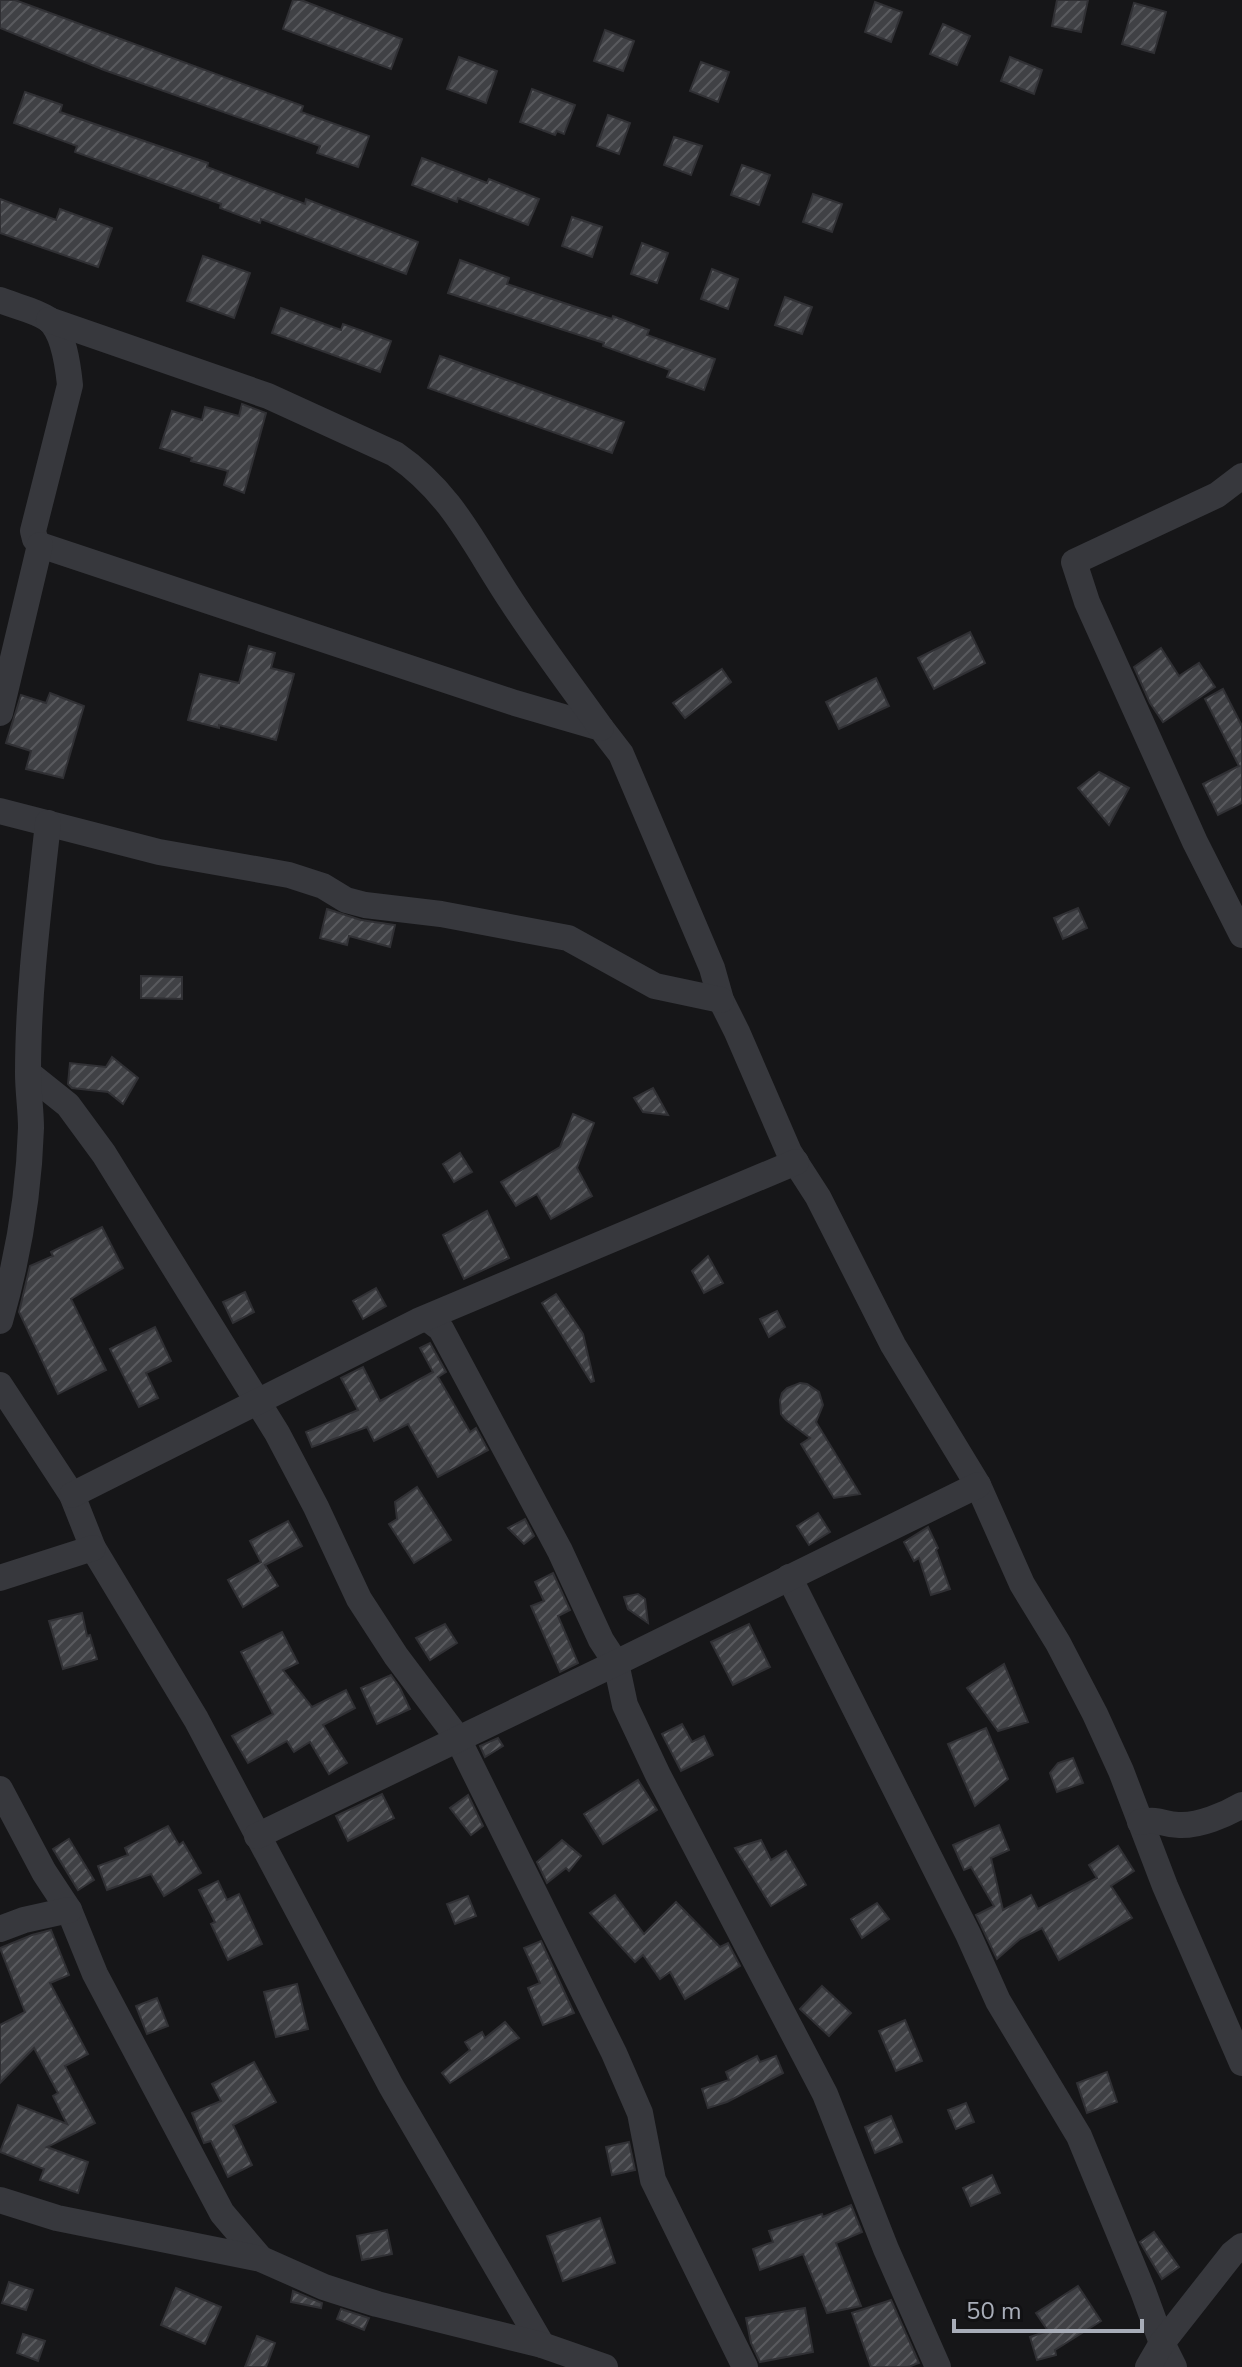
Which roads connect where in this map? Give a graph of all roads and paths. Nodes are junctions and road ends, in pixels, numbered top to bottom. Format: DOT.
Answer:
graph roads {
  1 [pos="0,300"];
  2 [pos="49,320"];
  3 [pos="1242,476"];
  4 [pos="40,545"];
  5 [pos="0,713"];
  6 [pos="601,728"];
  7 [pos="0,811"];
  8 [pos="48,823"];
  9 [pos="1242,935"];
  10 [pos="721,1000"];
  11 [pos="28,1073"];
  12 [pos="796,1162"];
  13 [pos="428,1319"];
  14 [pos="0,1321"];
  15 [pos="0,1385"];
  16 [pos="257,1401"];
  17 [pos="978,1485"];
  18 [pos="72,1495"];
  19 [pos="93,1548"];
  20 [pos="789,1577"];
  21 [pos="0,1578"];
  22 [pos="616,1663"];
  23 [pos="457,1737"];
  24 [pos="0,1789"];
  25 [pos="1242,1805"];
  26 [pos="1140,1822"];
  27 [pos="257,1836"];
  28 [pos="69,1910"];
  29 [pos="0,1929"];
  30 [pos="1242,2063"];
  31 [pos="0,2200"];
  32 [pos="222,2213"];
  33 [pos="1242,2246"];
  34 [pos="204,2247"];
  35 [pos="261,2259"];
  36 [pos="1162,2343"];
  37 [pos="542,2345"];
  38 [pos="605,2367"];
  39 [pos="745,2367"];
  40 [pos="938,2367"];
  41 [pos="1148,2367"];
  42 [pos="1174,2367"];
  1 -- 2 [label="street"];
  2 -- 4 [label="street"];
  2 -- 6 [label="street"];
  3 -- 9 [label="street"];
  4 -- 5 [label="street"];
  4 -- 6 [label="street"];
  6 -- 10 [label="street"];
  7 -- 8 [label="street"];
  8 -- 10 [label="street"];
  8 -- 11 [label="street"];
  10 -- 12 [label="street"];
  11 -- 14 [label="street"];
  11 -- 16 [label="street"];
  12 -- 13 [label="street"];
  12 -- 17 [label="street"];
  13 -- 16 [label="street"];
  13 -- 22 [label="street"];
  15 -- 18 [label="street"];
  16 -- 18 [label="street"];
  16 -- 23 [label="street"];
  17 -- 20 [label="street"];
  17 -- 26 [label="street"];
  18 -- 19 [label="street"];
  19 -- 21 [label="street"];
  19 -- 27 [label="street"];
  20 -- 22 [label="street"];
  20 -- 36 [label="street"];
  22 -- 23 [label="street"];
  22 -- 40 [label="street"];
  23 -- 27 [label="street"];
  23 -- 39 [label="street"];
  24 -- 28 [label="street"];
  25 -- 26 [label="street"];
  26 -- 30 [label="street"];
  27 -- 37 [label="street"];
  28 -- 29 [label="street"];
  28 -- 32 [label="street"];
  31 -- 34 [label="street"];
  32 -- 34 [label="street"];
  32 -- 35 [label="street"];
  33 -- 36 [label="street"];
  34 -- 35 [label="street"];
  35 -- 37 [label="street"];
  36 -- 41 [label="street"];
  36 -- 42 [label="street"];
  37 -- 38 [label="street"];
}
